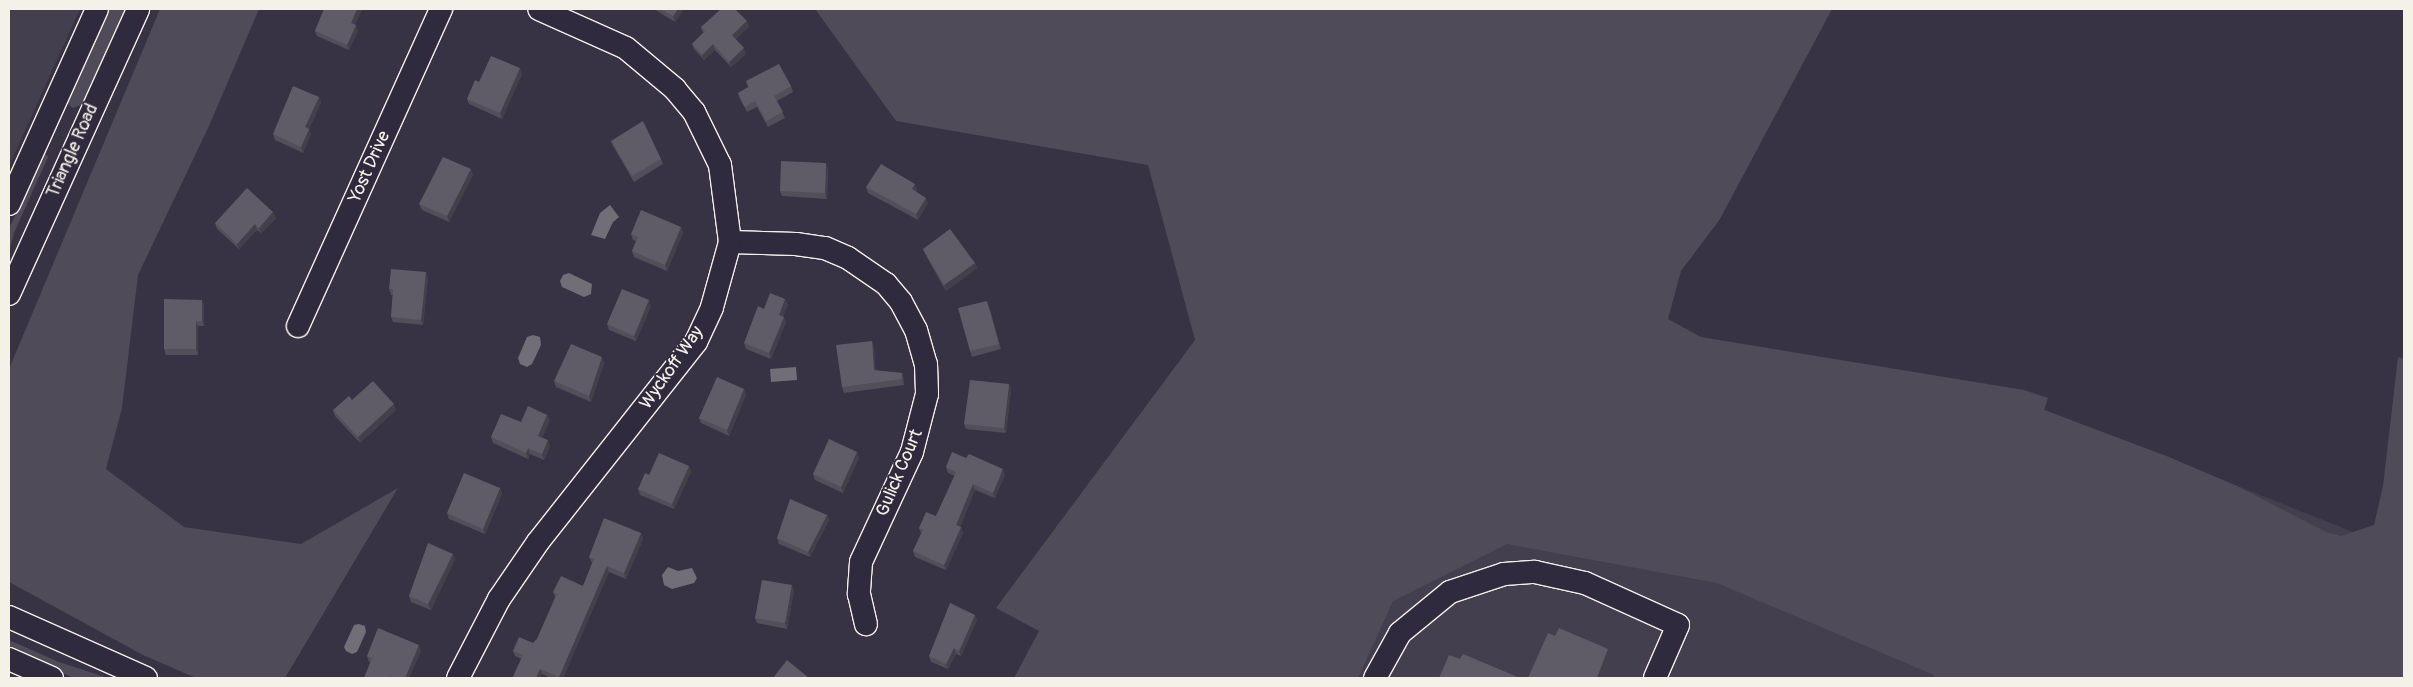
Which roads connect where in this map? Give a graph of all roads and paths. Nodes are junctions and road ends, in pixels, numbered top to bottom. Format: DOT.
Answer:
graph roads {
  1 [pos="97,9"];
  2 [pos="138,9"];
  3 [pos="441,9"];
  4 [pos="539,9"];
  5 [pos="9,204"];
  6 [pos="730,242"];
  7 [pos="9,294"];
  8 [pos="298,326"];
  9 [pos="9,617"];
  10 [pos="866,624"];
  11 [pos="9,659"];
  12 [pos="52,678"];
  13 [pos="146,678"];
  14 [pos="458,678"];
  15 [pos="1375,678"];
  16 [pos="1655,678"];
  1 -- 5 [label="street, Triangle Road"];
  2 -- 7 [label="street, Triangle Road"];
  3 -- 8 [label="street, Yost Drive"];
  4 -- 6 [label="street, Wyckoff Way"];
  6 -- 10 [label="street, Gulick Court"];
  6 -- 14 [label="street, Wyckoff Way"];
  9 -- 13 [label="street"];
  11 -- 12 [label="street"];
  15 -- 16 [label="street"];
}
